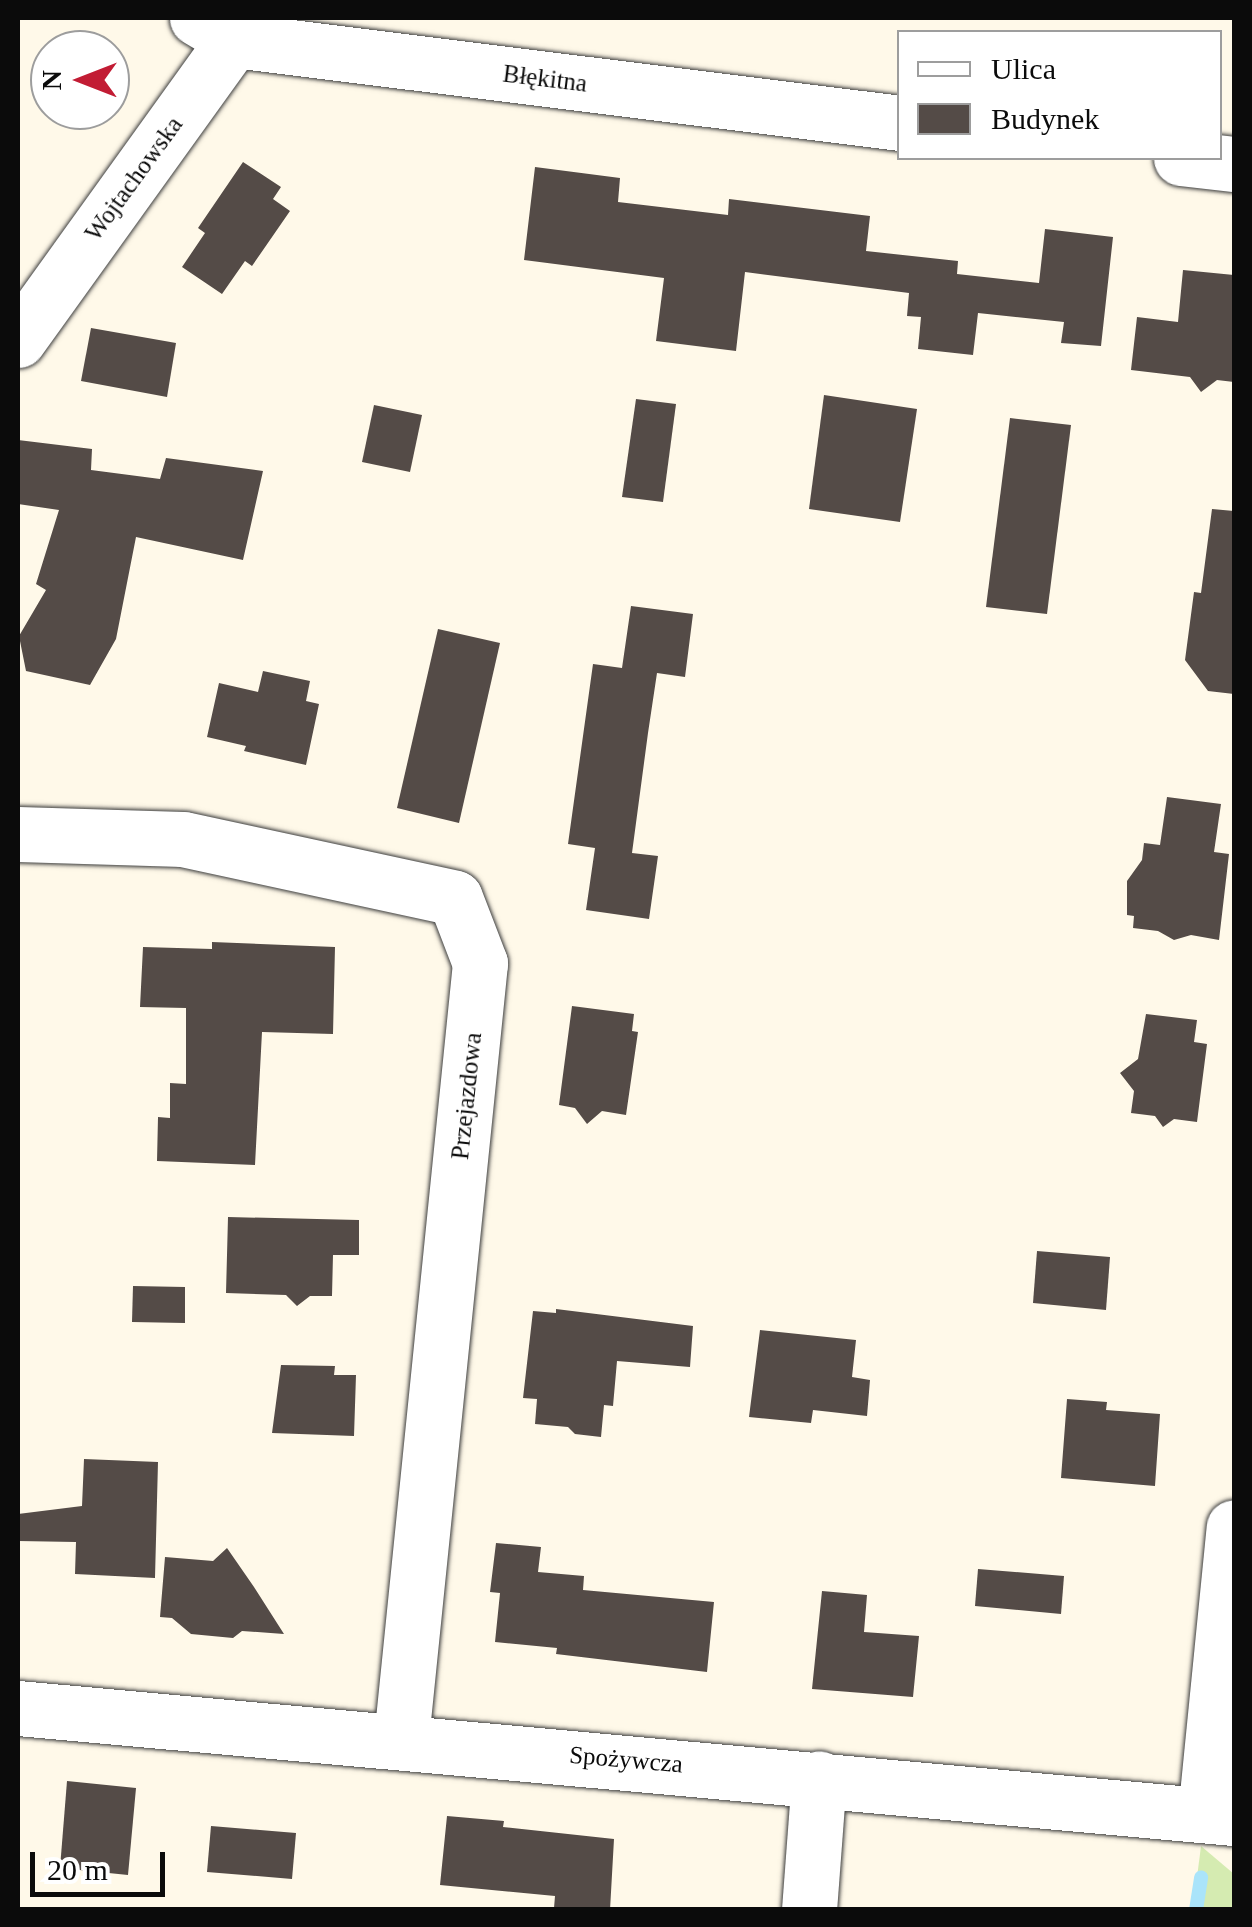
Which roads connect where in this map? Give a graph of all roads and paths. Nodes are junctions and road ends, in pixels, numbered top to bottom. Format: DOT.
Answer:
graph roads {
  1 [pos="227,25"];
  2 [pos="897,123"];
  3 [pos="1198,160"];
  4 [pos="1234,164"];
  5 [pos="18,340"];
  6 [pos="18,834"];
  7 [pos="1234,1528"];
  8 [pos="18,1708"];
  9 [pos="401,1739"];
  10 [pos="819,1778"];
  11 [pos="1220,1816"];
  12 [pos="809,1910"];
  1 -- 2 [label="street, Błękitna"];
  1 -- 5 [label="street, Wojtachowska"];
  3 -- 4 [label="street"];
  6 -- 9 [label="street, Przejazdowa"];
  7 -- 11 [label="street"];
  8 -- 9 [label="street, Spożywcza"];
  9 -- 10 [label="street, Spożywcza"];
  10 -- 11 [label="street, Spożywcza"];
  10 -- 12 [label="street"];
}
